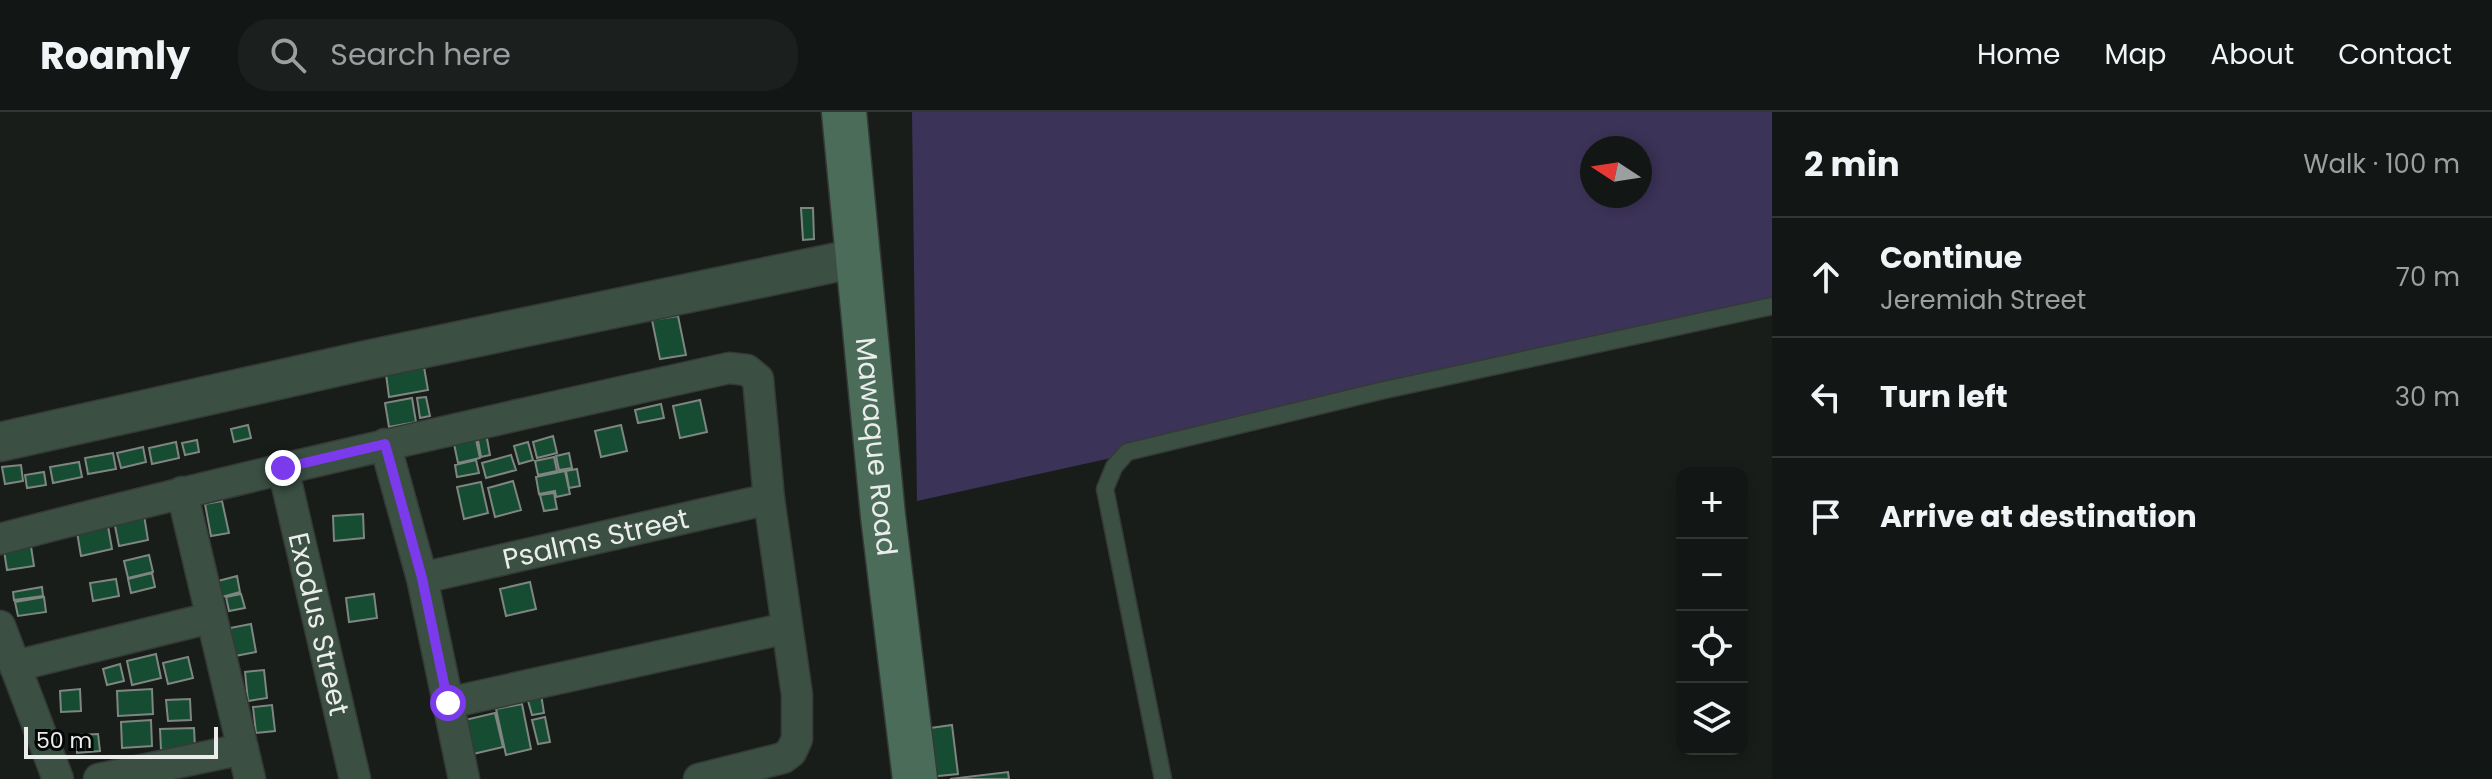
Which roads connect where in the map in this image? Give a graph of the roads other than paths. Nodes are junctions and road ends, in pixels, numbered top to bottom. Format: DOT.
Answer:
graph roads {
  1 [pos="844,112"];
  2 [pos="857,258"];
  3 [pos="1772,306"];
  4 [pos="0,442"];
  5 [pos="385,444"];
  6 [pos="283,468"];
  7 [pos="182,492"];
  8 [pos="769,499"];
  9 [pos="0,539"];
  10 [pos="422,578"];
  11 [pos="210,618"];
  12 [pos="0,626"];
  13 [pos="787,628"];
  14 [pos="15,666"];
  15 [pos="448,703"];
  16 [pos="243,749"];
  17 [pos="58,779"];
  18 [pos="99,779"];
  19 [pos="250,779"];
  20 [pos="355,779"];
  21 [pos="464,779"];
  22 [pos="699,779"];
  23 [pos="915,779"];
  24 [pos="1163,779"];
  1 -- 2 [label="main road, Mawaque Road"];
  2 -- 4 [label="street"];
  2 -- 23 [label="main road, Mawaque Road"];
  3 -- 24 [label="lane"];
  5 -- 6 [label="street"];
  5 -- 8 [label="street"];
  5 -- 10 [label="street"];
  6 -- 7 [label="street"];
  6 -- 20 [label="street, Exodus Street"];
  7 -- 9 [label="street"];
  7 -- 11 [label="street"];
  8 -- 10 [label="street, Psalms Street"];
  8 -- 13 [label="street"];
  10 -- 15 [label="street"];
  11 -- 14 [label="street"];
  11 -- 16 [label="street"];
  12 -- 14 [label="street"];
  13 -- 15 [label="street"];
  13 -- 22 [label="street"];
  14 -- 17 [label="street"];
  15 -- 21 [label="street"];
  16 -- 18 [label="street"];
  16 -- 19 [label="street"];
}
